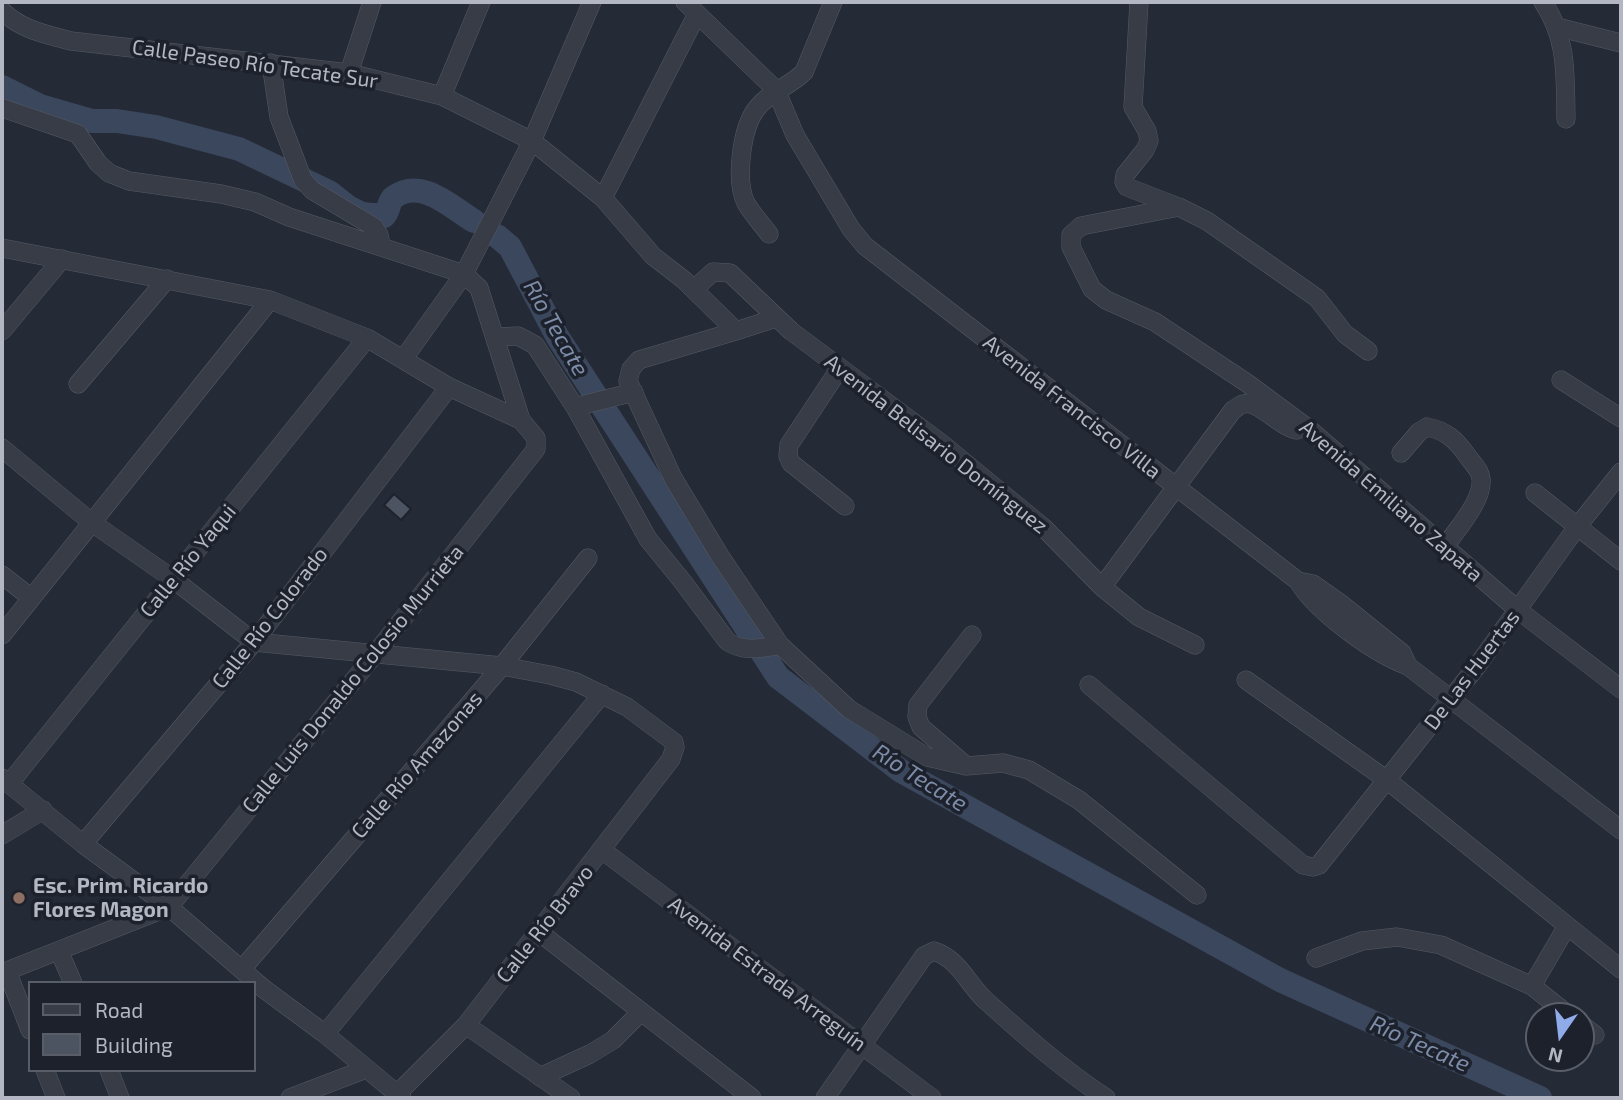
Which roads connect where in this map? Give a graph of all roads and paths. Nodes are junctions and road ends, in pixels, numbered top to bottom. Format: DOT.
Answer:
graph roads {
  1 [pos="372,2"];
  2 [pos="481,2"];
  3 [pos="592,2"];
  4 [pos="833,2"];
  5 [pos="1139,2"];
  6 [pos="1542,2"];
  7 [pos="691,8"];
  8 [pos="2,11"];
  9 [pos="1558,27"];
  10 [pos="1621,43"];
  11 [pos="271,63"];
  12 [pos="349,73"];
  13 [pos="776,90"];
  14 [pos="442,96"];
  15 [pos="2,108"];
  16 [pos="1566,119"];
  17 [pos="531,141"];
  18 [pos="603,198"];
  19 [pos="1179,207"];
  20 [pos="769,234"];
  21 [pos="381,245"];
  22 [pos="2,248"];
  23 [pos="62,259"];
  24 [pos="464,275"];
  25 [pos="166,279"];
  26 [pos="694,289"];
  27 [pos="270,300"];
  28 [pos="776,318"];
  29 [pos="2,331"];
  30 [pos="736,331"];
  31 [pos="497,337"];
  32 [pos="367,338"];
  33 [pos="1368,351"];
  34 [pos="404,358"];
  35 [pos="840,368"];
  36 [pos="1562,380"];
  37 [pos="78,384"];
  38 [pos="449,387"];
  39 [pos="634,392"];
  40 [pos="575,407"];
  41 [pos="1621,418"];
  42 [pos="522,421"];
  43 [pos="1308,429"];
  44 [pos="2,448"];
  45 [pos="1401,453"];
  46 [pos="1621,472"];
  47 [pos="1175,487"];
  48 [pos="1535,494"];
  49 [pos="845,506"];
  50 [pos="91,522"];
  51 [pos="1577,527"];
  52 [pos="1444,548"];
  53 [pos="588,558"];
  54 [pos="1621,561"];
  55 [pos="2,575"];
  56 [pos="173,579"];
  57 [pos="1102,587"];
  58 [pos="30,597"];
  59 [pos="1518,610"];
  60 [pos="2,635"];
  61 [pos="972,635"];
  62 [pos="254,642"];
  63 [pos="779,645"];
  64 [pos="1195,645"];
  65 [pos="375,653"];
  66 [pos="502,666"];
  67 [pos="1246,680"];
  68 [pos="1089,685"];
  69 [pos="1621,689"];
  70 [pos="603,694"];
  71 [pos="1450,700"];
  72 [pos="966,766"];
  73 [pos="1387,780"];
  74 [pos="6,781"];
  75 [pos="43,810"];
  76 [pos="1621,830"];
  77 [pos="2,835"];
  78 [pos="83,844"];
  79 [pos="602,850"];
  80 [pos="1197,895"];
  81 [pos="169,907"];
  82 [pos="1567,926"];
  83 [pos="539,932"];
  84 [pos="59,951"];
  85 [pos="1316,958"];
  86 [pos="242,969"];
  87 [pos="1621,969"];
  88 [pos="4,972"];
  89 [pos="72,981"];
  90 [pos="251,981"];
  91 [pos="1532,986"];
  92 [pos="259,991"];
  93 [pos="1552,1002"];
  94 [pos="641,1012"];
  95 [pos="466,1025"];
  96 [pos="28,1026"];
  97 [pos="325,1034"];
  98 [pos="863,1045"];
  99 [pos="366,1069"];
  100 [pos="46,1072"];
  101 [pos="110,1072"];
  102 [pos="540,1077"];
  103 [pos="400,1096"];
  104 [pos="56,1098"];
  105 [pos="120,1098"];
  106 [pos="290,1098"];
  107 [pos="571,1098"];
  108 [pos="752,1098"];
  109 [pos="825,1098"];
  110 [pos="932,1098"];
  111 [pos="1106,1098"];
  1 -- 12 [label="street"];
  2 -- 14 [label="street"];
  3 -- 17 [label="street"];
  4 -- 13 [label="street"];
  5 -- 19 [label="street"];
  6 -- 9 [label="street"];
  7 -- 13 [label="street"];
  7 -- 18 [label="street"];
  8 -- 11 [label="street, Calle Paseo Río Tecate Sur"];
  9 -- 10 [label="street"];
  9 -- 16 [label="street"];
  11 -- 12 [label="street, Calle Paseo Río Tecate Sur"];
  11 -- 21 [label="street"];
  12 -- 14 [label="street, Calle Paseo Río Tecate Sur"];
  13 -- 20 [label="street"];
  13 -- 47 [label="street, Avenida Francisco Villa"];
  14 -- 17 [label="street, Calle Paseo Río Tecate Sur"];
  15 -- 21 [label="street"];
  17 -- 18 [label="street, Calle Paseo Río Tecate Sur"];
  17 -- 24 [label="street"];
  18 -- 26 [label="street, Calle Paseo Río Tecate Sur"];
  19 -- 33 [label="street"];
  19 -- 43 [label="street, Avenida Emiliano Zapata"];
  21 -- 24 [label="street"];
  22 -- 23 [label="street"];
  23 -- 25 [label="street"];
  23 -- 29 [label="street"];
  24 -- 31 [label="street"];
  24 -- 34 [label="street"];
  25 -- 27 [label="street"];
  25 -- 37 [label="street"];
  26 -- 28 [label="street, Avenida Belisario Domínguez"];
  26 -- 30 [label="street, Calle Paseo Río Tecate Sur"];
  27 -- 32 [label="street"];
  27 -- 50 [label="street"];
  28 -- 30 [label="street"];
  28 -- 35 [label="street, Avenida Belisario Domínguez"];
  30 -- 39 [label="street"];
  31 -- 40 [label="street"];
  31 -- 42 [label="street"];
  32 -- 34 [label="street"];
  32 -- 56 [label="street, Calle Río Yaqui"];
  34 -- 38 [label="street"];
  35 -- 49 [label="street"];
  35 -- 57 [label="street, Avenida Belisario Domínguez"];
  36 -- 41 [label="street"];
  38 -- 42 [label="street"];
  38 -- 62 [label="street, Calle Río Colorado"];
  39 -- 40 [label="street"];
  39 -- 63 [label="street"];
  40 -- 63 [label="street"];
  42 -- 65 [label="street, Calle Luis Donaldo Colosio Murrieta"];
  43 -- 47 [label="street"];
  43 -- 52 [label="street, Avenida Emiliano Zapata"];
  44 -- 50 [label="street"];
  45 -- 52 [label="street"];
  46 -- 51 [label="street, De Las Huertas"];
  47 -- 57 [label="street"];
  47 -- 71 [label="street, Avenida Francisco Villa"];
  48 -- 51 [label="street"];
  50 -- 56 [label="street"];
  50 -- 58 [label="street"];
  51 -- 54 [label="street"];
  51 -- 59 [label="street, De Las Huertas"];
  52 -- 59 [label="street, Avenida Emiliano Zapata"];
  53 -- 66 [label="street, Calle Río Amazonas"];
  55 -- 58 [label="street"];
  56 -- 62 [label="street"];
  56 -- 74 [label="street, Calle Río Yaqui"];
  57 -- 64 [label="street, Avenida Belisario Domínguez"];
  58 -- 60 [label="street"];
  59 -- 69 [label="street, Avenida Emiliano Zapata"];
  59 -- 71 [label="street, De Las Huertas"];
  61 -- 72 [label="street"];
  62 -- 65 [label="street"];
  62 -- 78 [label="street, Calle Río Colorado"];
  63 -- 72 [label="street"];
  65 -- 66 [label="street"];
  65 -- 81 [label="street, Calle Luis Donaldo Colosio Murrieta"];
  66 -- 70 [label="street"];
  66 -- 86 [label="street, Calle Río Amazonas"];
  67 -- 73 [label="street"];
  68 -- 73 [label="street, De Las Huertas"];
  70 -- 79 [label="street, Calle Río Bravo"];
  70 -- 97 [label="street"];
  71 -- 73 [label="street, De Las Huertas"];
  71 -- 76 [label="street, Avenida Francisco Villa"];
  72 -- 80 [label="street"];
  73 -- 82 [label="street"];
  74 -- 75 [label="street"];
  75 -- 77 [label="street"];
  75 -- 78 [label="street"];
  78 -- 81 [label="street"];
  79 -- 83 [label="street, Calle Río Bravo"];
  79 -- 98 [label="street, Avenida Estrada Arreguín"];
  81 -- 84 [label="street"];
  81 -- 86 [label="street"];
  82 -- 87 [label="street"];
  82 -- 91 [label="street"];
  83 -- 94 [label="street"];
  83 -- 95 [label="street, Calle Río Bravo"];
  84 -- 88 [label="street"];
  84 -- 89 [label="street"];
  85 -- 91 [label="street"];
  86 -- 90 [label="street"];
  88 -- 96 [label="street"];
  91 -- 93 [label="street"];
  92 -- 97 [label="street"];
  94 -- 102 [label="street"];
  94 -- 108 [label="street"];
  95 -- 102 [label="street"];
  95 -- 103 [label="street, Calle Río Bravo"];
  97 -- 99 [label="street"];
  98 -- 109 [label="street"];
  98 -- 110 [label="street, Avenida Estrada Arreguín"];
  98 -- 111 [label="street"];
  99 -- 103 [label="street"];
  99 -- 106 [label="street"];
  100 -- 104 [label="street"];
  101 -- 105 [label="street"];
  102 -- 107 [label="street"];
}
